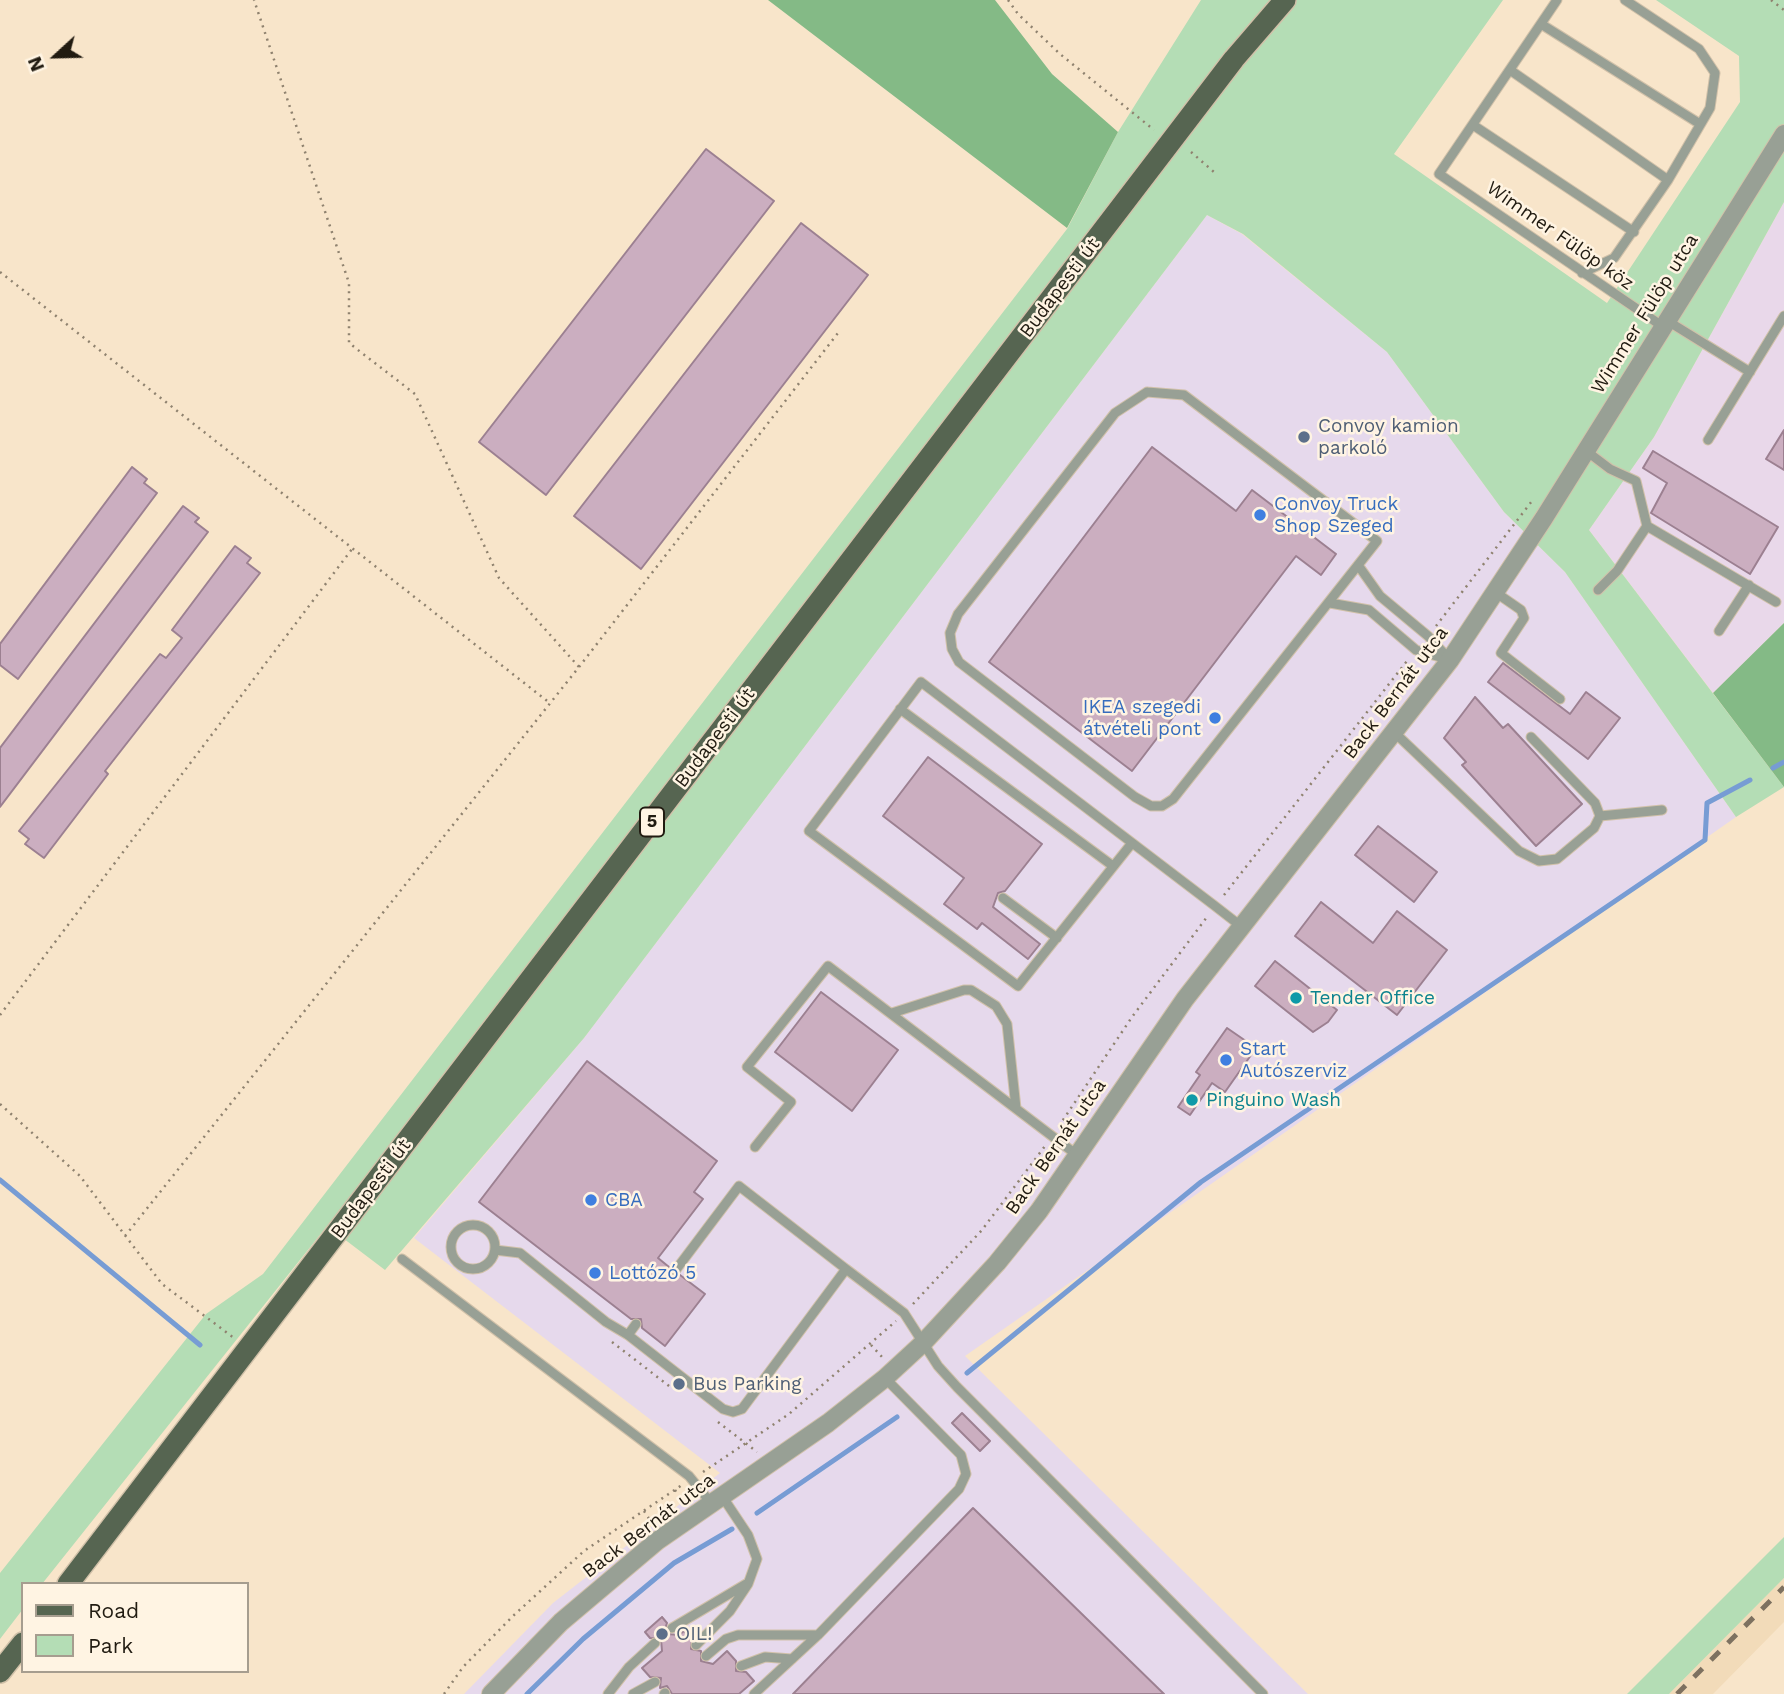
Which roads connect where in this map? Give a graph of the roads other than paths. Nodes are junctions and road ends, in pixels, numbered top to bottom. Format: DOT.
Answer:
graph roads {
  1 [pos="1271,0"];
  2 [pos="1285,0"];
  3 [pos="1558,0"];
  4 [pos="1625,0"];
  5 [pos="1541,24"];
  6 [pos="1234,59"];
  7 [pos="1510,70"];
  8 [pos="1700,124"];
  9 [pos="1473,125"];
  10 [pos="1784,134"];
  11 [pos="1668,180"];
  12 [pos="1634,232"];
  13 [pos="1581,273"];
  14 [pos="1784,316"];
  15 [pos="1664,323"];
  16 [pos="1750,372"];
  17 [pos="1708,440"];
  18 [pos="1584,450"];
  19 [pos="1544,518"];
  20 [pos="1647,526"];
  21 [pos="1358,565"];
  22 [pos="1749,585"];
  23 [pos="1598,590"];
  24 [pos="1495,592"];
  25 [pos="1380,596"];
  26 [pos="1776,602"];
  27 [pos="1330,603"];
  28 [pos="1369,610"];
  29 [pos="1719,631"];
  30 [pos="1450,660"];
  31 [pos="1560,699"];
  32 [pos="900,709"];
  33 [pos="1395,733"];
  34 [pos="1531,737"];
  35 [pos="1661,810"];
  36 [pos="1600,816"];
  37 [pos="1132,843"];
  38 [pos="1113,866"];
  39 [pos="1003,898"];
  40 [pos="1242,928"];
  41 [pos="1056,938"];
  42 [pos="892,1013"];
  43 [pos="1016,1108"];
  44 [pos="755,1147"];
  45 [pos="1077,1155"];
  46 [pos="495,1250"];
  47 [pos="402,1259"];
  48 [pos="846,1269"];
  49 [pos="675,1272"];
  50 [pos="636,1324"];
  51 [pos="628,1335"];
  52 [pos="923,1343"];
  53 [pos="885,1378"];
  54 [pos="717,1499"];
  55 [pos="70,1582"];
  56 [pos="748,1584"];
  57 [pos="671,1628"];
  58 [pos="818,1634"];
  59 [pos="655,1643"];
  60 [pos="696,1645"];
  61 [pos="21,1646"];
  62 [pos="706,1656"];
  63 [pos="792,1659"];
  64 [pos="741,1667"];
  65 [pos="0,1672"];
  66 [pos="655,1682"];
  67 [pos="491,1694"];
  68 [pos="608,1694"];
  69 [pos="633,1694"];
  70 [pos="754,1694"];
  71 [pos="1263,1694"];
  1 -- 6 [label="main road, Budapesti út / 5"];
  2 -- 6 [label="main road, Budapesti út / 5"];
  3 -- 5 [label="lane"];
  4 -- 8 [label="lane"];
  5 -- 7 [label="lane"];
  5 -- 8 [label="lane"];
  6 -- 55 [label="main road, Budapesti út / 5"];
  7 -- 9 [label="lane"];
  7 -- 11 [label="lane"];
  8 -- 11 [label="lane"];
  9 -- 12 [label="lane"];
  9 -- 13 [label="lane, Wimmer Fülöp köz"];
  10 -- 15 [label="street, Wimmer Fülöp utca"];
  11 -- 12 [label="lane"];
  12 -- 13 [label="lane"];
  13 -- 15 [label="lane, Wimmer Fülöp köz"];
  14 -- 16 [label="lane"];
  15 -- 16 [label="lane, Wimmer Fülöp köz"];
  15 -- 18 [label="street, Wimmer Fülöp utca"];
  16 -- 17 [label="lane"];
  18 -- 19 [label="street, Wimmer Fülöp utca"];
  18 -- 20 [label="lane"];
  19 -- 24 [label="street, Back Bernát utca"];
  20 -- 22 [label="lane"];
  20 -- 23 [label="lane"];
  21 -- 25 [label="lane"];
  21 -- 27 [label="lane"];
  21 -- 27 [label="lane"];
  22 -- 26 [label="lane"];
  22 -- 29 [label="lane"];
  24 -- 30 [label="street, Back Bernát utca"];
  24 -- 31 [label="lane"];
  25 -- 28 [label="lane"];
  25 -- 30 [label="lane"];
  27 -- 28 [label="lane"];
  28 -- 30 [label="lane"];
  30 -- 33 [label="street, Back Bernát utca"];
  32 -- 37 [label="lane"];
  32 -- 38 [label="lane"];
  32 -- 41 [label="lane"];
  33 -- 36 [label="lane"];
  33 -- 40 [label="street, Back Bernát utca"];
  34 -- 36 [label="lane"];
  35 -- 36 [label="lane"];
  37 -- 38 [label="lane"];
  37 -- 40 [label="lane"];
  38 -- 41 [label="lane"];
  39 -- 41 [label="lane"];
  40 -- 45 [label="street, Back Bernát utca"];
  42 -- 43 [label="lane"];
  42 -- 43 [label="lane"];
  42 -- 44 [label="lane"];
  43 -- 45 [label="lane"];
  45 -- 52 [label="street, Back Bernát utca"];
  46 -- 46 [label="lane"];
  46 -- 51 [label="lane"];
  47 -- 54 [label="lane"];
  48 -- 49 [label="lane"];
  48 -- 51 [label="lane"];
  48 -- 52 [label="lane"];
  50 -- 51 [label="lane"];
  52 -- 53 [label="street, Back Bernát utca"];
  52 -- 71 [label="lane"];
  53 -- 54 [label="street, Back Bernát utca"];
  53 -- 58 [label="lane"];
  54 -- 56 [label="lane"];
  54 -- 67 [label="street, Back Bernát utca"];
  56 -- 57 [label="lane"];
  56 -- 60 [label="lane"];
  58 -- 62 [label="lane"];
  58 -- 63 [label="lane"];
  59 -- 68 [label="lane"];
  61 -- 65 [label="main road"];
  63 -- 64 [label="lane"];
  63 -- 70 [label="lane"];
  66 -- 69 [label="lane"];
}
